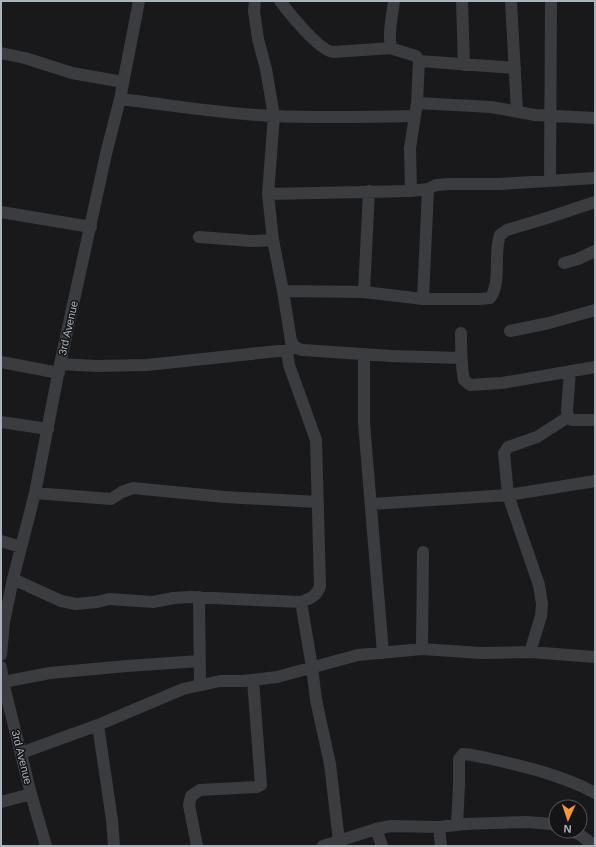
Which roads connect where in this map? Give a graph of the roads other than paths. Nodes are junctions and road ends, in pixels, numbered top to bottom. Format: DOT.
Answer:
graph roads {
  1 [pos="139,1"];
  2 [pos="255,1"];
  3 [pos="280,1"];
  4 [pos="394,1"];
  5 [pos="462,1"];
  6 [pos="510,1"];
  7 [pos="551,1"];
  8 [pos="392,48"];
  9 [pos="1,53"];
  10 [pos="419,61"];
  11 [pos="464,65"];
  12 [pos="515,68"];
  13 [pos="123,82"];
  14 [pos="120,99"];
  15 [pos="417,103"];
  16 [pos="517,111"];
  17 [pos="274,116"];
  18 [pos="415,116"];
  19 [pos="551,116"];
  20 [pos="595,118"];
  21 [pos="595,178"];
  22 [pos="550,180"];
  23 [pos="428,189"];
  24 [pos="411,190"];
  25 [pos="369,191"];
  26 [pos="268,194"];
  27 [pos="595,202"];
  28 [pos="1,212"];
  29 [pos="91,227"];
  30 [pos="199,237"];
  31 [pos="273,240"];
  32 [pos="595,251"];
  33 [pos="564,263"];
  34 [pos="283,291"];
  35 [pos="364,292"];
  36 [pos="423,299"];
  37 [pos="595,310"];
  38 [pos="510,331"];
  39 [pos="461,333"];
  40 [pos="290,349"];
  41 [pos="364,354"];
  42 [pos="461,358"];
  43 [pos="1,362"];
  44 [pos="595,367"];
  45 [pos="59,369"];
  46 [pos="570,371"];
  47 [pos="568,417"];
  48 [pos="595,420"];
  49 [pos="1,422"];
  50 [pos="48,429"];
  51 [pos="595,481"];
  52 [pos="35,493"];
  53 [pos="508,495"];
  54 [pos="318,502"];
  55 [pos="372,504"];
  56 [pos="1,541"];
  57 [pos="21,547"];
  58 [pos="423,552"];
  59 [pos="13,579"];
  60 [pos="199,597"];
  61 [pos="301,602"];
  62 [pos="422,649"];
  63 [pos="530,652"];
  64 [pos="383,653"];
  65 [pos="1,655"];
  66 [pos="595,656"];
  67 [pos="200,661"];
  68 [pos="1,667"];
  69 [pos="312,667"];
  70 [pos="253,680"];
  71 [pos="4,682"];
  72 [pos="200,685"];
  73 [pos="98,725"];
  74 [pos="21,753"];
  75 [pos="595,793"];
  76 [pos="31,794"];
  77 [pos="1,802"];
  78 [pos="548,824"];
  79 [pos="457,825"];
  80 [pos="439,827"];
  81 [pos="376,829"];
  82 [pos="586,839"];
  83 [pos="339,841"];
  84 [pos="46,846"];
  85 [pos="114,846"];
  86 [pos="198,846"];
  87 [pos="323,846"];
  88 [pos="382,846"];
  89 [pos="441,846"];
  90 [pos="595,846"];
  1 -- 13 [label="street, 3rd Avenue"];
  2 -- 17 [label="street"];
  3 -- 8 [label="street"];
  4 -- 8 [label="street"];
  5 -- 11 [label="street"];
  6 -- 12 [label="street"];
  7 -- 19 [label="street"];
  8 -- 10 [label="street"];
  9 -- 13 [label="street"];
  10 -- 11 [label="street"];
  10 -- 15 [label="street"];
  11 -- 12 [label="street"];
  12 -- 16 [label="street"];
  13 -- 14 [label="street, 3rd Avenue"];
  14 -- 17 [label="street"];
  14 -- 29 [label="street, 3rd Avenue"];
  15 -- 16 [label="street"];
  15 -- 18 [label="street"];
  16 -- 19 [label="street"];
  17 -- 18 [label="street"];
  17 -- 26 [label="street"];
  18 -- 24 [label="street"];
  19 -- 20 [label="street"];
  19 -- 22 [label="street"];
  21 -- 22 [label="street"];
  22 -- 23 [label="street"];
  23 -- 24 [label="street"];
  23 -- 36 [label="street"];
  24 -- 25 [label="street"];
  25 -- 26 [label="street"];
  25 -- 35 [label="street"];
  26 -- 31 [label="street"];
  27 -- 36 [label="street"];
  28 -- 29 [label="street"];
  29 -- 45 [label="street, 3rd Avenue"];
  30 -- 31 [label="street"];
  31 -- 34 [label="street"];
  32 -- 33 [label="street"];
  34 -- 35 [label="street"];
  34 -- 40 [label="street"];
  35 -- 36 [label="street"];
  37 -- 38 [label="street"];
  39 -- 42 [label="street"];
  40 -- 41 [label="street"];
  40 -- 45 [label="street"];
  40 -- 54 [label="street"];
  41 -- 42 [label="street"];
  41 -- 55 [label="street"];
  42 -- 46 [label="street"];
  43 -- 45 [label="street"];
  44 -- 46 [label="street"];
  45 -- 50 [label="street, 3rd Avenue"];
  46 -- 47 [label="street"];
  47 -- 48 [label="street"];
  47 -- 53 [label="street"];
  49 -- 50 [label="street"];
  50 -- 52 [label="street, 3rd Avenue"];
  51 -- 53 [label="street"];
  52 -- 54 [label="street"];
  52 -- 57 [label="street, 3rd Avenue"];
  53 -- 55 [label="street"];
  53 -- 63 [label="street"];
  54 -- 61 [label="street"];
  55 -- 64 [label="street"];
  56 -- 57 [label="street"];
  57 -- 59 [label="street, 3rd Avenue"];
  58 -- 62 [label="street"];
  59 -- 60 [label="street"];
  59 -- 65 [label="street, 3rd Avenue"];
  60 -- 61 [label="street"];
  60 -- 67 [label="street"];
  61 -- 69 [label="street"];
  62 -- 63 [label="street"];
  62 -- 64 [label="street"];
  63 -- 66 [label="street"];
  64 -- 69 [label="street"];
  67 -- 71 [label="street"];
  67 -- 72 [label="street"];
  68 -- 71 [label="street, 3rd Avenue"];
  69 -- 70 [label="street"];
  69 -- 83 [label="street"];
  70 -- 72 [label="street"];
  70 -- 86 [label="street"];
  71 -- 74 [label="street, 3rd Avenue"];
  72 -- 73 [label="street"];
  73 -- 74 [label="street"];
  73 -- 85 [label="street"];
  74 -- 76 [label="street, 3rd Avenue"];
  75 -- 79 [label="street"];
  76 -- 77 [label="street"];
  76 -- 84 [label="street, 3rd Avenue"];
  78 -- 79 [label="street"];
  79 -- 80 [label="street"];
  80 -- 81 [label="street"];
  80 -- 89 [label="street"];
  81 -- 83 [label="street"];
  81 -- 88 [label="street"];
  82 -- 90 [label="street"];
  83 -- 87 [label="street"];
}
